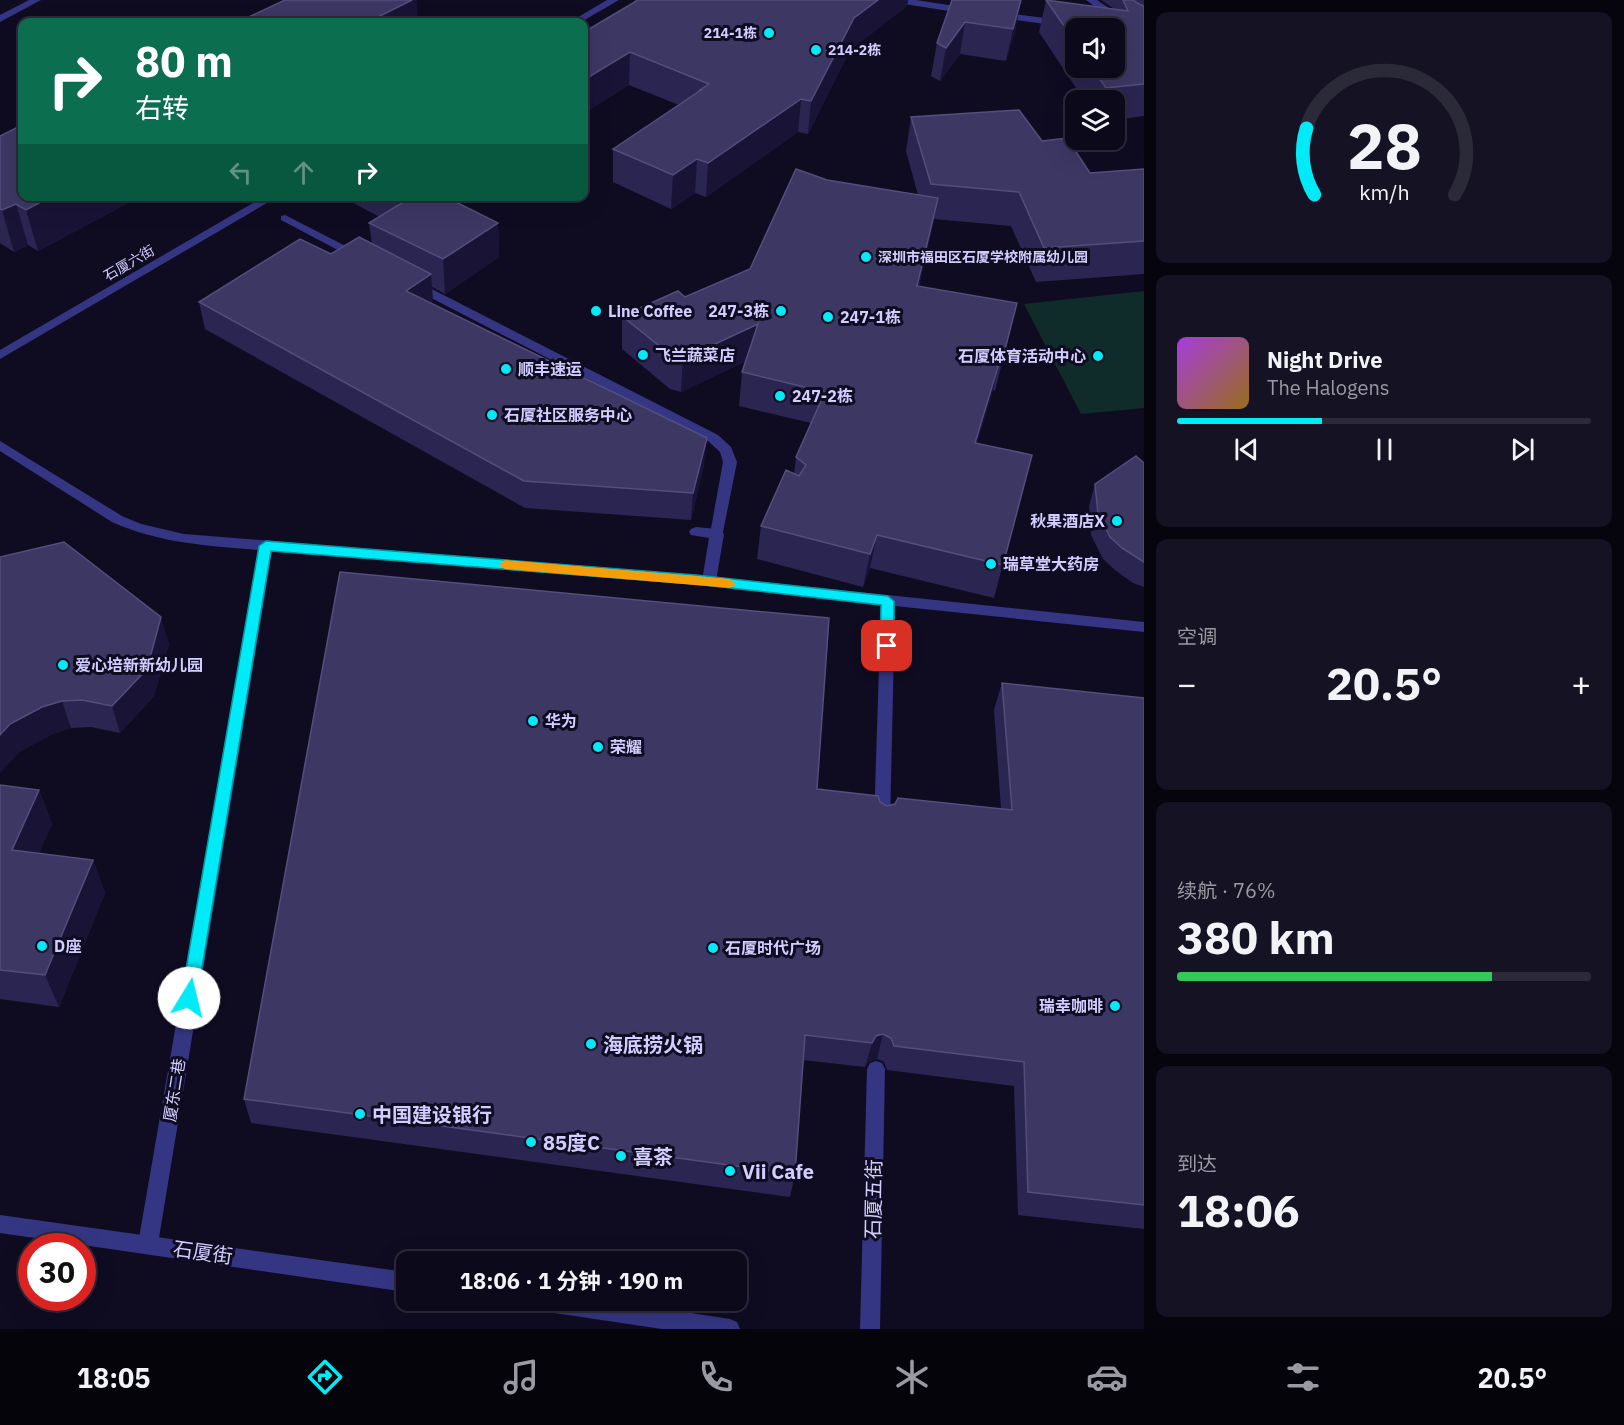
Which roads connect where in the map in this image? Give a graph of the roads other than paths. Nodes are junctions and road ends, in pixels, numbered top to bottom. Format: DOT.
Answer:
graph roads {
  1 [pos="36,0"];
  2 [pos="614,0"];
  3 [pos="898,0"];
  4 [pos="1091,0"];
  5 [pos="978,12"];
  6 [pos="989,14"];
  7 [pos="582,18"];
  8 [pos="0,19"];
  9 [pos="1065,23"];
  10 [pos="1139,34"];
  11 [pos="265,201"];
  12 [pos="285,218"];
  13 [pos="375,264"];
  14 [pos="406,281"];
  15 [pos="0,355"];
  16 [pos="0,445"];
  17 [pos="696,532"];
  18 [pos="717,534"];
  19 [pos="266,546"];
  20 [pos="709,581"];
  21 [pos="888,601"];
  22 [pos="1144,627"];
  23 [pos="882,824"];
  24 [pos="876,1069"];
  25 [pos="0,1224"];
  26 [pos="148,1244"];
  27 [pos="396,1281"];
  28 [pos="608,1311"];
  29 [pos="730,1329"];
  30 [pos="870,1329"];
  1 -- 8 [label="street"];
  2 -- 7 [label="street"];
  3 -- 5 [label="street"];
  4 -- 10 [label="street"];
  6 -- 9 [label="street"];
  11 -- 15 [label="street, 石厦六街"];
  12 -- 13 [label="street"];
  14 -- 18 [label="street"];
  16 -- 19 [label="street"];
  17 -- 18 [label="street"];
  18 -- 20 [label="street"];
  19 -- 20 [label="street"];
  19 -- 26 [label="street, 厦东二巷"];
  20 -- 21 [label="street"];
  21 -- 22 [label="street"];
  21 -- 23 [label="street"];
  24 -- 30 [label="street, 石厦五街"];
  25 -- 26 [label="street, 石厦街"];
  26 -- 27 [label="street, 石厦街"];
  28 -- 29 [label="street"];
}
